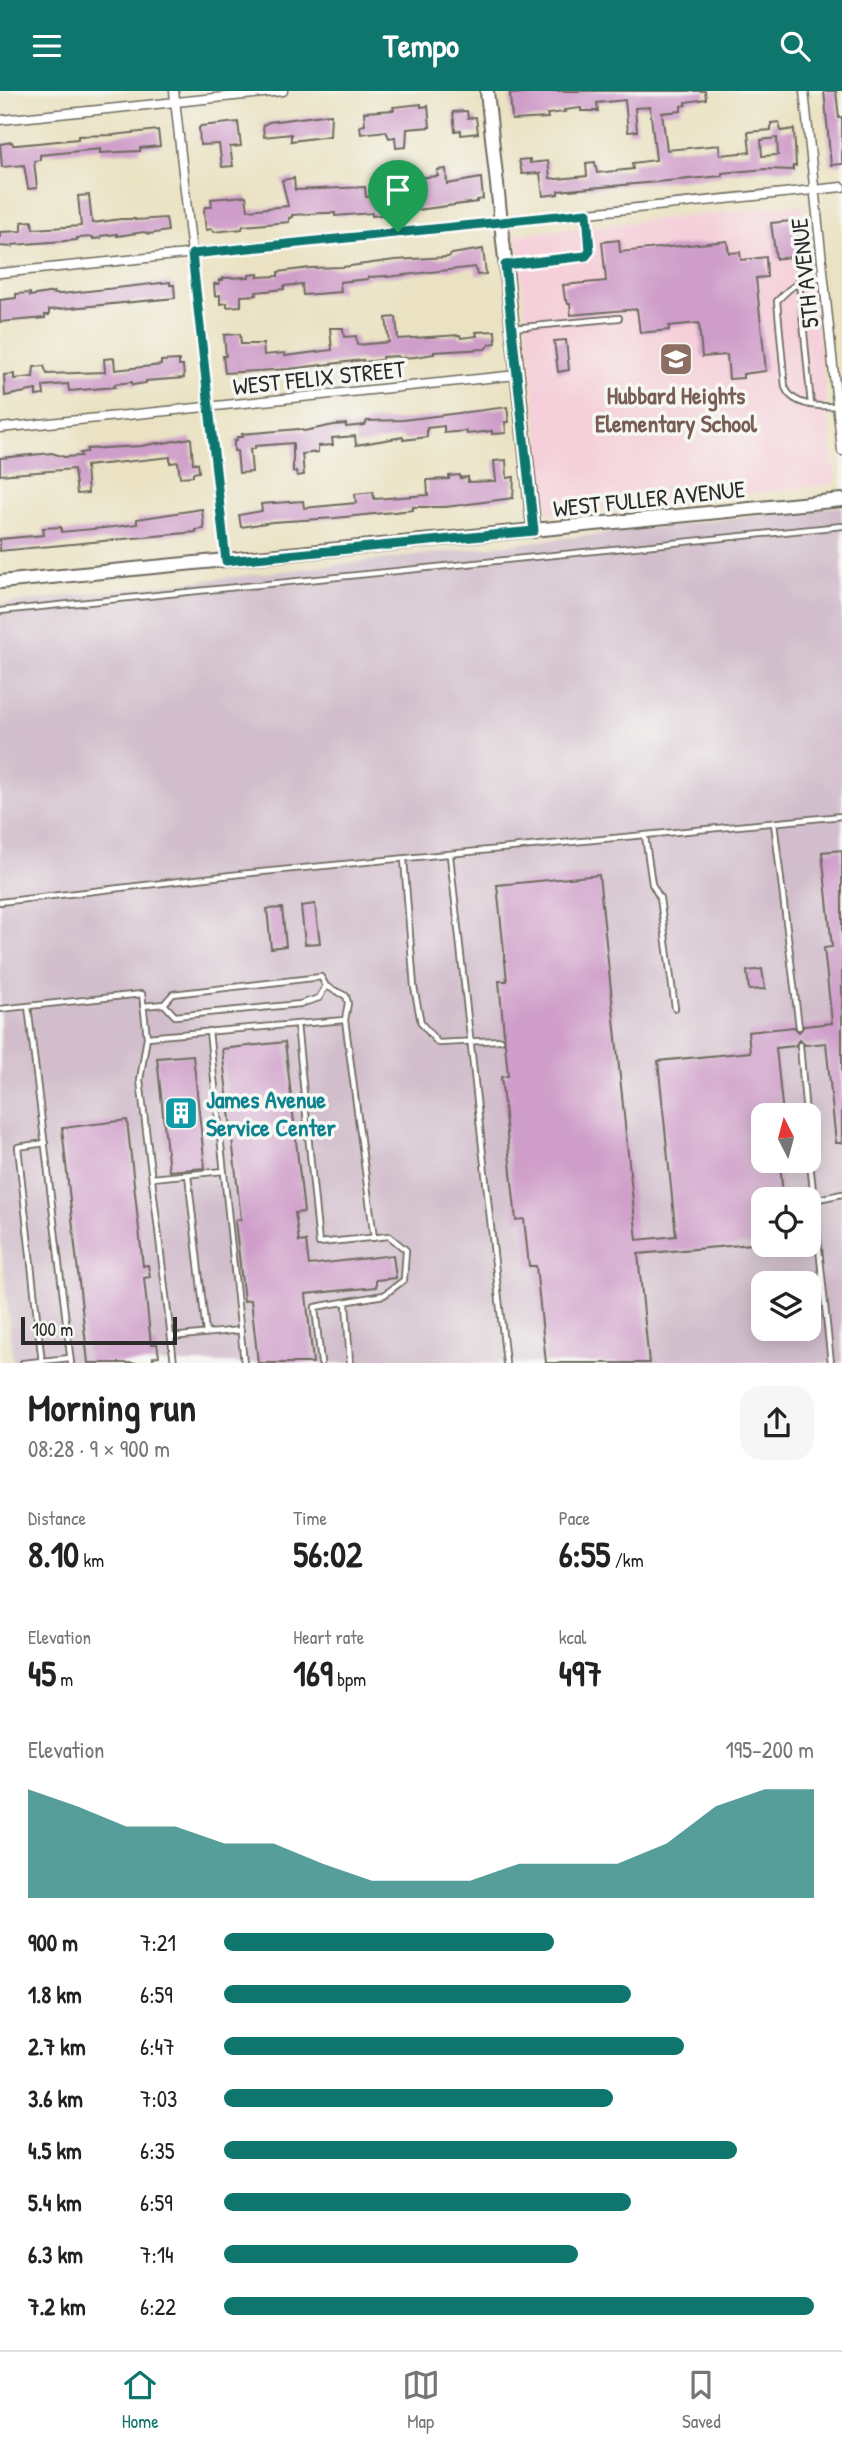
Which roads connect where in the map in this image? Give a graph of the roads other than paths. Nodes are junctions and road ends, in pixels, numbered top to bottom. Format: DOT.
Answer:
graph roads {
  1 [pos="174,91"];
  2 [pos="283,91"];
  3 [pos="487,91"];
  4 [pos="804,91"];
  5 [pos="175,102"];
  6 [pos="0,120"];
  7 [pos="842,187"];
  8 [pos="814,189"];
  9 [pos="587,213"];
  10 [pos="501,222"];
  11 [pos="192,254"];
  12 [pos="505,265"];
  13 [pos="0,273"];
  14 [pos="824,277"];
  15 [pos="799,281"];
  16 [pos="619,318"];
  17 [pos="512,328"];
  18 [pos="842,339"];
  19 [pos="830,340"];
  20 [pos="517,376"];
  21 [pos="811,405"];
  22 [pos="837,406"];
  23 [pos="209,408"];
  24 [pos="0,428"];
  25 [pos="842,451"];
  26 [pos="842,500"];
  27 [pos="842,526"];
  28 [pos="534,531"];
  29 [pos="226,561"];
  30 [pos="0,582"];
  31 [pos="0,611"];
  32 [pos="842,816"];
  33 [pos="774,823"];
  34 [pos="645,836"];
  35 [pos="450,856"];
  36 [pos="404,859"];
  37 [pos="0,902"];
  38 [pos="326,986"];
  39 [pos="164,1004"];
  40 [pos="28,1006"];
  41 [pos="144,1006"];
  42 [pos="675,1008"];
  43 [pos="0,1009"];
  44 [pos="345,1020"];
  45 [pos="297,1024"];
  46 [pos="799,1027"];
  47 [pos="209,1031"];
  48 [pos="147,1037"];
  49 [pos="501,1040"];
  50 [pos="470,1043"];
  51 [pos="800,1045"];
  52 [pos="805,1103"];
  53 [pos="45,1143"];
  54 [pos="224,1171"];
  55 [pos="188,1175"];
  56 [pos="152,1178"];
  57 [pos="842,1194"];
  58 [pos="821,1198"];
  59 [pos="374,1238"];
  60 [pos="820,1257"];
  61 [pos="346,1303"];
  62 [pos="241,1330"];
  63 [pos="206,1333"];
  64 [pos="171,1337"];
  65 [pos="70,1360"];
  66 [pos="42,1362"];
  67 [pos="23,1363"];
  68 [pos="174,1363"];
  69 [pos="244,1363"];
  70 [pos="321,1363"];
  71 [pos="350,1363"];
  72 [pos="506,1363"];
  73 [pos="831,1363"];
  1 -- 5 [label="street"];
  2 -- 5 [label="street"];
  3 -- 10 [label="street"];
  4 -- 8 [label="street, 5TH AVENUE"];
  5 -- 6 [label="street"];
  5 -- 11 [label="street"];
  7 -- 8 [label="street"];
  8 -- 9 [label="street"];
  8 -- 14 [label="street, 5TH AVENUE"];
  9 -- 10 [label="street"];
  9 -- 12 [label="lane"];
  10 -- 11 [label="street"];
  10 -- 12 [label="street"];
  11 -- 13 [label="street"];
  11 -- 23 [label="street"];
  12 -- 17 [label="street"];
  14 -- 15 [label="lane"];
  14 -- 19 [label="street, 5TH AVENUE"];
  15 -- 21 [label="lane"];
  15 -- 21 [label="lane"];
  16 -- 17 [label="lane"];
  17 -- 20 [label="street"];
  18 -- 19 [label="street"];
  19 -- 22 [label="street, 5TH AVENUE"];
  20 -- 23 [label="street, WEST FELIX STREET"];
  20 -- 28 [label="street"];
  21 -- 22 [label="lane"];
  22 -- 25 [label="street, 5TH AVENUE"];
  23 -- 24 [label="street, WEST FELIX STREET"];
  23 -- 29 [label="street"];
  26 -- 28 [label="street, WEST FULLER AVENUE"];
  27 -- 31 [label="lane"];
  28 -- 29 [label="street, WEST FULLER AVENUE"];
  29 -- 30 [label="street, WEST FULLER AVENUE"];
  32 -- 33 [label="lane"];
  33 -- 34 [label="lane"];
  33 -- 46 [label="lane"];
  34 -- 35 [label="lane"];
  34 -- 42 [label="lane"];
  35 -- 36 [label="lane"];
  35 -- 50 [label="lane"];
  36 -- 37 [label="lane"];
  36 -- 50 [label="lane"];
  38 -- 39 [label="lane"];
  38 -- 39 [label="lane"];
  38 -- 44 [label="lane"];
  39 -- 41 [label="lane"];
  40 -- 41 [label="lane"];
  40 -- 43 [label="lane"];
  40 -- 53 [label="lane"];
  41 -- 48 [label="lane"];
  44 -- 45 [label="lane"];
  44 -- 59 [label="lane"];
  45 -- 47 [label="lane"];
  45 -- 59 [label="lane"];
  47 -- 48 [label="lane"];
  47 -- 54 [label="lane"];
  48 -- 56 [label="lane"];
  49 -- 50 [label="lane"];
  50 -- 72 [label="lane"];
  51 -- 52 [label="lane"];
  53 -- 65 [label="lane"];
  53 -- 66 [label="lane"];
  54 -- 55 [label="lane"];
  54 -- 62 [label="lane"];
  55 -- 56 [label="lane"];
  55 -- 63 [label="lane"];
  56 -- 64 [label="lane"];
  57 -- 58 [label="lane"];
  59 -- 61 [label="lane"];
  60 -- 73 [label="lane"];
  61 -- 70 [label="lane"];
  61 -- 71 [label="lane"];
  62 -- 63 [label="lane"];
  62 -- 69 [label="lane"];
  63 -- 64 [label="lane"];
  64 -- 68 [label="lane"];
  65 -- 66 [label="lane"];
  66 -- 67 [label="lane"];
}
